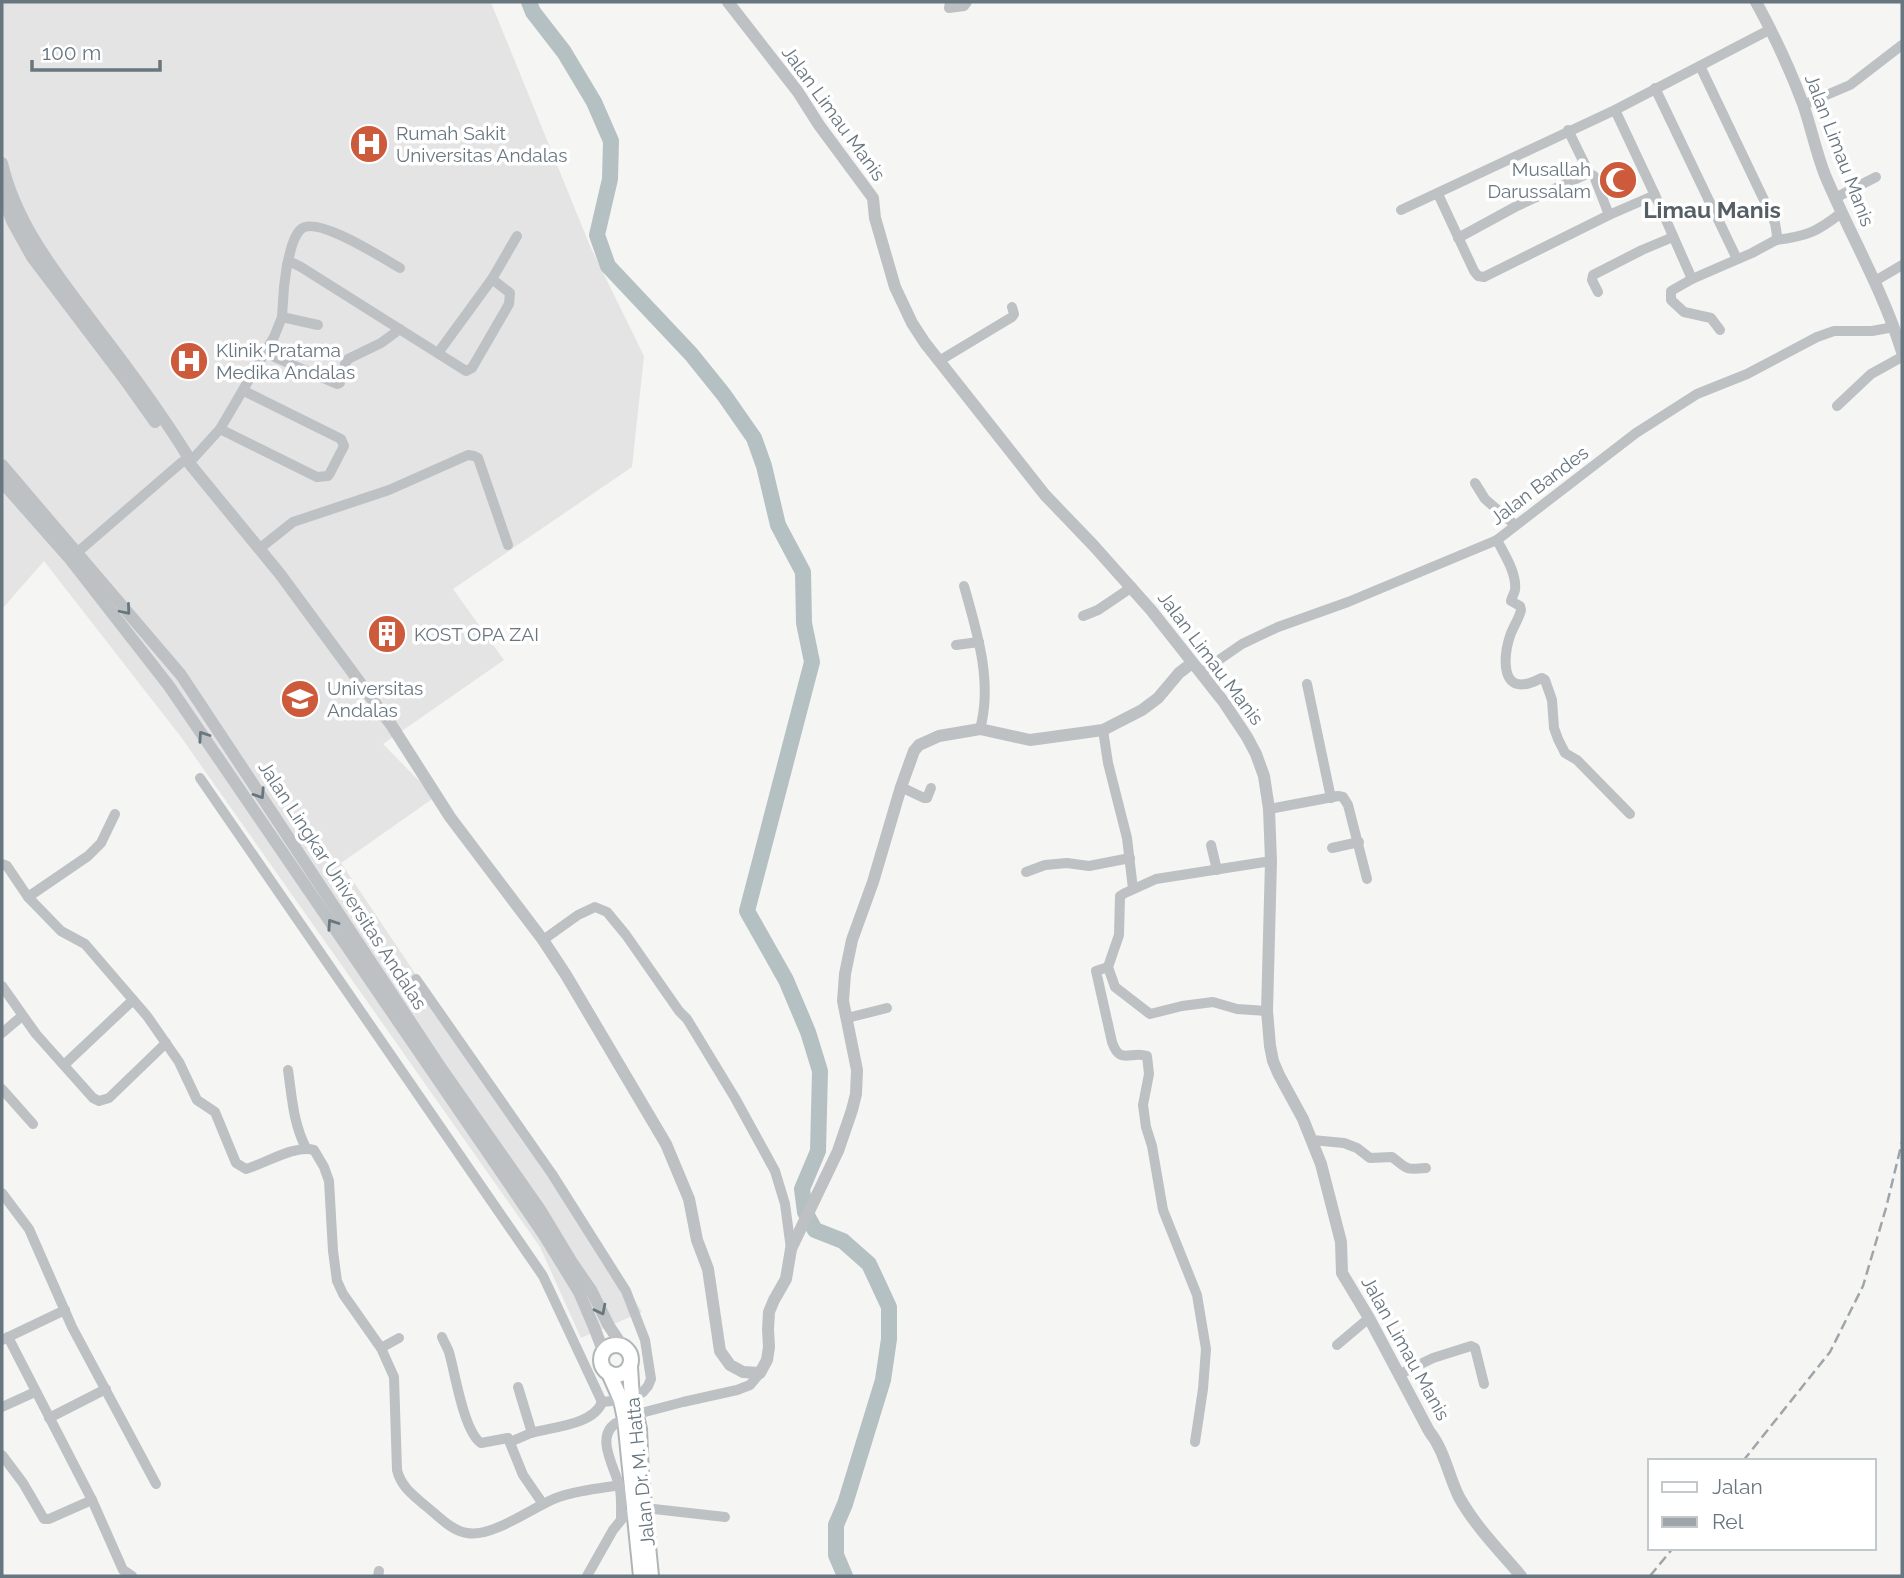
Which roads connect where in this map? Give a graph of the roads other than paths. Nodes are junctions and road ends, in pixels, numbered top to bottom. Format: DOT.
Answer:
graph roads {
  1 [pos="728,2"];
  2 [pos="950,2"];
  3 [pos="967,2"];
  4 [pos="1756,2"];
  5 [pos="1771,29"];
  6 [pos="1902,45"];
  7 [pos="1700,66"];
  8 [pos="1655,88"];
  9 [pos="1803,105"];
  10 [pos="1615,110"];
  11 [pos="1568,130"];
  12 [pos="2,163"];
  13 [pos="1589,173"];
  14 [pos="1876,177"];
  15 [pos="2,194"];
  16 [pos="1438,194"];
  17 [pos="1655,195"];
  18 [pos="1835,198"];
  19 [pos="1401,210"];
  20 [pos="1842,213"];
  21 [pos="1609,215"];
  22 [pos="21,226"];
  23 [pos="517,236"];
  24 [pos="1673,237"];
  25 [pos="1458,238"];
  26 [pos="1776,240"];
  27 [pos="1737,259"];
  28 [pos="287,265"];
  29 [pos="1902,265"];
  30 [pos="400,268"];
  31 [pos="492,279"];
  32 [pos="1692,279"];
  33 [pos="1875,281"];
  34 [pos="1598,292"];
  35 [pos="1013,307"];
  36 [pos="282,317"];
  37 [pos="318,325"];
  38 [pos="1894,327"];
  39 [pos="400,328"];
  40 [pos="1720,330"];
  41 [pos="1902,352"];
  42 [pos="265,353"];
  43 [pos="438,353"];
  44 [pos="1902,357"];
  45 [pos="939,361"];
  46 [pos="243,391"];
  47 [pos="1837,406"];
  48 [pos="220,429"];
  49 [pos="186,460"];
  50 [pos="2,465"];
  51 [pos="2,482"];
  52 [pos="1475,483"];
  53 [pos="1515,525"];
  54 [pos="1497,540"];
  55 [pos="508,545"];
  56 [pos="259,549"];
  57 [pos="73,556"];
  58 [pos="964,586"];
  59 [pos="1132,587"];
  60 [pos="1083,616"];
  61 [pos="979,642"];
  62 [pos="956,645"];
  63 [pos="1196,668"];
  64 [pos="1307,684"];
  65 [pos="1103,730"];
  66 [pos="986,731"];
  67 [pos="200,778"];
  68 [pos="901,787"];
  69 [pos="931,788"];
  70 [pos="1331,798"];
  71 [pos="1269,809"];
  72 [pos="115,814"];
  73 [pos="1630,814"];
  74 [pos="1359,842"];
  75 [pos="1211,845"];
  76 [pos="1332,848"];
  77 [pos="1130,858"];
  78 [pos="1271,861"];
  79 [pos="2,864"];
  80 [pos="1217,870"];
  81 [pos="1026,872"];
  82 [pos="1367,879"];
  83 [pos="1133,889"];
  84 [pos="28,897"];
  85 [pos="543,940"];
  86 [pos="1108,967"];
  87 [pos="416,979"];
  88 [pos="2,986"];
  89 [pos="133,1000"];
  90 [pos="887,1008"];
  91 [pos="1267,1011"];
  92 [pos="22,1016"];
  93 [pos="847,1018"];
  94 [pos="2,1033"];
  95 [pos="166,1044"];
  96 [pos="64,1065"];
  97 [pos="288,1070"];
  98 [pos="2,1089"];
  99 [pos="33,1124"];
  100 [pos="1312,1140"];
  101 [pos="306,1148"];
  102 [pos="1426,1168"];
  103 [pos="2,1193"];
  104 [pos="791,1249"];
  105 [pos="65,1310"];
  106 [pos="1369,1318"];
  107 [pos="442,1337"];
  108 [pos="5,1338"];
  109 [pos="398,1338"];
  110 [pos="1337,1345"];
  111 [pos="623,1347"];
  112 [pos="381,1348"];
  113 [pos="604,1353"];
  114 [pos="630,1367"];
  115 [pos="609,1373"];
  116 [pos="760,1373"];
  117 [pos="1399,1374"];
  118 [pos="1484,1384"];
  119 [pos="518,1387"];
  120 [pos="106,1389"];
  121 [pos="35,1392"];
  122 [pos="627,1399"];
  123 [pos="602,1402"];
  124 [pos="2,1407"];
  125 [pos="645,1412"];
  126 [pos="49,1418"];
  127 [pos="616,1423"];
  128 [pos="532,1433"];
  129 [pos="510,1442"];
  130 [pos="1195,1442"];
  131 [pos="2,1455"];
  132 [pos="156,1484"];
  133 [pos="619,1485"];
  134 [pos="92,1500"];
  135 [pos="543,1504"];
  136 [pos="639,1508"];
  137 [pos="725,1517"];
  138 [pos="621,1518"];
  139 [pos="132,1576"];
  140 [pos="587,1576"];
  141 [pos="641,1576"];
  142 [pos="651,1576"];
  143 [pos="1521,1576"];
  1 -- 45 [label="street, Jalan Limau Manis"];
  2 -- 3 [label="street"];
  4 -- 5 [label="street, Jalan Limau Manis"];
  5 -- 7 [label="street"];
  5 -- 9 [label="street, Jalan Limau Manis"];
  6 -- 9 [label="street"];
  7 -- 8 [label="street"];
  7 -- 26 [label="street"];
  8 -- 10 [label="street"];
  8 -- 27 [label="street"];
  9 -- 18 [label="street, Jalan Limau Manis"];
  10 -- 11 [label="street"];
  10 -- 17 [label="street"];
  11 -- 13 [label="street"];
  11 -- 16 [label="street"];
  12 -- 22 [label="street"];
  13 -- 21 [label="street"];
  13 -- 25 [label="street"];
  14 -- 18 [label="street"];
  15 -- 22 [label="street"];
  16 -- 19 [label="street"];
  16 -- 25 [label="street"];
  17 -- 21 [label="street"];
  17 -- 24 [label="street"];
  18 -- 20 [label="street, Jalan Limau Manis"];
  20 -- 26 [label="street"];
  20 -- 33 [label="street, Jalan Limau Manis"];
  21 -- 25 [label="street"];
  22 -- 49 [label="street"];
  23 -- 31 [label="street"];
  24 -- 32 [label="street"];
  24 -- 34 [label="street"];
  26 -- 27 [label="street"];
  27 -- 32 [label="street"];
  28 -- 30 [label="street"];
  28 -- 36 [label="street"];
  28 -- 39 [label="street"];
  29 -- 33 [label="street"];
  31 -- 43 [label="street"];
  31 -- 43 [label="street"];
  32 -- 40 [label="street"];
  33 -- 38 [label="street, Jalan Limau Manis"];
  35 -- 45 [label="street"];
  36 -- 37 [label="street"];
  36 -- 42 [label="street"];
  38 -- 41 [label="street, Jalan Limau Manis"];
  38 -- 53 [label="street, Jalan Bandes"];
  39 -- 42 [label="street"];
  39 -- 43 [label="street"];
  42 -- 46 [label="street"];
  44 -- 47 [label="street"];
  45 -- 59 [label="street, Jalan Limau Manis"];
  46 -- 48 [label="street"];
  46 -- 48 [label="street"];
  48 -- 49 [label="street"];
  49 -- 56 [label="street"];
  49 -- 57 [label="street"];
  50 -- 57 [label="street, Jalan Lingkar Universitas Andalas"];
  51 -- 57 [label="street, Jalan Lingkar Universitas Andalas"];
  52 -- 53 [label="street"];
  53 -- 54 [label="street, Jalan Bandes"];
  54 -- 63 [label="street, Jalan Bandes"];
  54 -- 73 [label="street"];
  55 -- 56 [label="street"];
  56 -- 85 [label="street"];
  57 -- 111 [label="street, Jalan Lingkar Universitas Andalas, one-way"];
  113 -- 57 [label="street, Jalan Lingkar Universitas Andalas, one-way"];
  58 -- 61 [label="street"];
  59 -- 60 [label="street"];
  59 -- 63 [label="street, Jalan Limau Manis"];
  61 -- 62 [label="street"];
  61 -- 66 [label="street"];
  63 -- 65 [label="street"];
  63 -- 71 [label="street, Jalan Limau Manis"];
  64 -- 70 [label="street"];
  65 -- 66 [label="street"];
  65 -- 77 [label="street"];
  66 -- 68 [label="street"];
  67 -- 123 [label="street"];
  68 -- 69 [label="street"];
  68 -- 93 [label="street"];
  70 -- 71 [label="street"];
  70 -- 74 [label="street"];
  71 -- 78 [label="street, Jalan Limau Manis"];
  72 -- 84 [label="street"];
  74 -- 76 [label="street"];
  74 -- 82 [label="street"];
  75 -- 80 [label="street"];
  77 -- 81 [label="street"];
  77 -- 83 [label="street"];
  78 -- 80 [label="street"];
  78 -- 91 [label="street, Jalan Limau Manis"];
  79 -- 84 [label="street"];
  80 -- 83 [label="street"];
  83 -- 86 [label="street"];
  84 -- 89 [label="street"];
  85 -- 104 [label="street"];
  85 -- 116 [label="street"];
  86 -- 91 [label="street"];
  86 -- 130 [label="street"];
  87 -- 122 [label="street"];
  88 -- 92 [label="street"];
  89 -- 95 [label="street"];
  89 -- 96 [label="street"];
  90 -- 93 [label="street"];
  91 -- 100 [label="street, Jalan Limau Manis"];
  92 -- 94 [label="street"];
  92 -- 96 [label="street"];
  93 -- 104 [label="street"];
  95 -- 96 [label="street"];
  95 -- 101 [label="street"];
  97 -- 101 [label="street"];
  98 -- 99 [label="street"];
  100 -- 102 [label="street"];
  100 -- 106 [label="street, Jalan Limau Manis"];
  101 -- 112 [label="street"];
  103 -- 105 [label="street"];
  104 -- 116 [label="street"];
  105 -- 108 [label="street"];
  105 -- 120 [label="street"];
  106 -- 110 [label="street"];
  106 -- 117 [label="street, Jalan Limau Manis"];
  107 -- 129 [label="street"];
  108 -- 121 [label="street"];
  109 -- 112 [label="street"];
  111 -- 113 [label="main road"];
  111 -- 114 [label="main road"];
  112 -- 135 [label="street"];
  113 -- 115 [label="main road"];
  114 -- 115 [label="main road"];
  114 -- 122 [label="main road, Jalan Dr. M. Hatta"];
  115 -- 122 [label="main road, Jalan Dr. M. Hatta"];
  116 -- 125 [label="street"];
  117 -- 118 [label="street"];
  117 -- 143 [label="street, Jalan Limau Manis"];
  119 -- 128 [label="street"];
  120 -- 126 [label="street"];
  120 -- 132 [label="street"];
  121 -- 124 [label="street"];
  121 -- 126 [label="street"];
  122 -- 123 [label="street"];
  122 -- 136 [label="main road, Jalan Dr. M. Hatta"];
  123 -- 128 [label="street"];
  126 -- 134 [label="street"];
  127 -- 133 [label="street"];
  128 -- 129 [label="street"];
  129 -- 135 [label="street"];
  131 -- 134 [label="street"];
  133 -- 135 [label="street"];
  133 -- 138 [label="street"];
  134 -- 139 [label="street"];
  136 -- 137 [label="street"];
  136 -- 138 [label="street"];
  136 -- 141 [label="main road, Jalan Dr. M. Hatta"];
  136 -- 142 [label="main road, Jalan Dr. M. Hatta"];
  138 -- 140 [label="street"];
}
